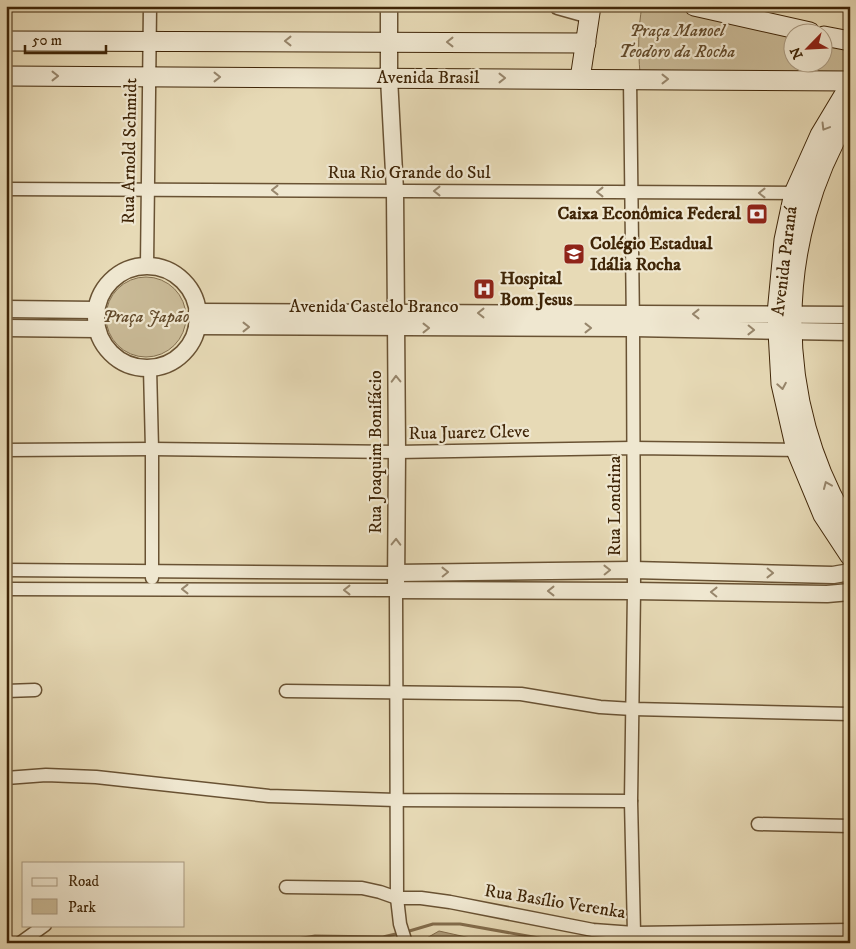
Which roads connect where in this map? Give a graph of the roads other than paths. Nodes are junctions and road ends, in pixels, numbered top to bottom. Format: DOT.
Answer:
graph roads {
  1 [pos="150,6"];
  2 [pos="389,6"];
  3 [pos="694,6"];
  4 [pos="563,7"];
  5 [pos="590,11"];
  6 [pos="784,26"];
  7 [pos="834,38"];
  8 [pos="6,41"];
  9 [pos="149,41"];
  10 [pos="389,42"];
  11 [pos="850,42"];
  12 [pos="586,44"];
  13 [pos="6,76"];
  14 [pos="148,77"];
  15 [pos="389,78"];
  16 [pos="580,79"];
  17 [pos="630,79"];
  18 [pos="850,81"];
  19 [pos="850,85"];
  20 [pos="850,114"];
  21 [pos="6,189"];
  22 [pos="147,190"];
  23 [pos="394,191"];
  24 [pos="632,192"];
  25 [pos="802,194"];
  26 [pos="146,266"];
  27 [pos="6,309"];
  28 [pos="96,310"];
  29 [pos="850,315"];
  30 [pos="197,319"];
  31 [pos="395,320"];
  32 [pos="633,321"];
  33 [pos="784,323"];
  34 [pos="6,328"];
  35 [pos="97,329"];
  36 [pos="850,332"];
  37 [pos="150,368"];
  38 [pos="632,448"];
  39 [pos="152,449"];
  40 [pos="6,450"];
  41 [pos="804,450"];
  42 [pos="397,452"];
  43 [pos="850,528"];
  44 [pos="850,556"];
  45 [pos="6,570"];
  46 [pos="633,570"];
  47 [pos="152,572"];
  48 [pos="850,572"];
  49 [pos="396,573"];
  50 [pos="152,588"];
  51 [pos="6,589"];
  52 [pos="396,590"];
  53 [pos="634,591"];
  54 [pos="850,592"];
  55 [pos="36,690"];
  56 [pos="6,691"];
  57 [pos="286,691"];
  58 [pos="396,693"];
  59 [pos="633,709"];
  60 [pos="850,714"];
  61 [pos="6,778"];
  62 [pos="396,800"];
  63 [pos="631,801"];
  64 [pos="758,824"];
  65 [pos="850,826"];
  66 [pos="286,887"];
  67 [pos="397,898"];
  68 [pos="44,926"];
  69 [pos="850,930"];
  70 [pos="634,933"];
  71 [pos="20,943"];
  72 [pos="406,943"];
  1 -- 9 [label="street, Rua Arnold Schmidt"];
  2 -- 10 [label="street, Rua Joaquim Bonifácio"];
  3 -- 6 [label="main road"];
  4 -- 5 [label="street"];
  5 -- 12 [label="main road"];
  7 -- 11 [label="main road"];
  8 -- 9 [label="main road, Avenida Brasil"];
  10 -- 9 [label="main road, Avenida Brasil, one-way"];
  9 -- 14 [label="street, Rua Arnold Schmidt"];
  12 -- 10 [label="main road, Avenida Brasil, one-way"];
  10 -- 15 [label="street, Rua Joaquim Bonifácio"];
  12 -- 16 [label="main road"];
  13 -- 14 [label="main road, Avenida Brasil, one-way"];
  14 -- 15 [label="main road, Avenida Brasil, one-way"];
  14 -- 22 [label="street, Rua Arnold Schmidt"];
  15 -- 16 [label="main road, Avenida Brasil, one-way"];
  15 -- 23 [label="street, Rua Joaquim Bonifácio"];
  16 -- 17 [label="main road, Avenida Brasil"];
  17 -- 18 [label="main road, Avenida Brasil, one-way"];
  17 -- 24 [label="street, Rua Londrina"];
  19 -- 25 [label="main road, Avenida Paraná, one-way"];
  20 -- 25 [label="main road, Avenida Paraná"];
  21 -- 22 [label="street, Rua Rio Grande do Sul"];
  23 -- 22 [label="street, Rua Rio Grande do Sul, one-way"];
  22 -- 26 [label="street, Rua Arnold Schmidt"];
  24 -- 23 [label="street, Rua Rio Grande do Sul, one-way"];
  23 -- 31 [label="street, Rua Joaquim Bonifácio"];
  25 -- 24 [label="street, Rua Rio Grande do Sul, one-way"];
  24 -- 32 [label="street, Rua Londrina"];
  25 -- 33 [label="main road, Avenida Paraná"];
  26 -- 28 [label="street"];
  26 -- 30 [label="street"];
  27 -- 28 [label="street"];
  28 -- 35 [label="street"];
  29 -- 33 [label="street, Avenida Castelo Branco"];
  30 -- 31 [label="street, Avenida Castelo Branco"];
  30 -- 37 [label="street"];
  31 -- 32 [label="street, Avenida Castelo Branco"];
  42 -- 31 [label="street, Rua Joaquim Bonifácio, one-way"];
  32 -- 33 [label="street, Avenida Castelo Branco"];
  32 -- 38 [label="street, Rua Londrina"];
  33 -- 36 [label="street, Avenida Castelo Branco"];
  33 -- 41 [label="main road, Avenida Paraná"];
  34 -- 35 [label="street"];
  35 -- 37 [label="street"];
  37 -- 39 [label="street"];
  38 -- 41 [label="street, Rua Juarez Cleve"];
  38 -- 42 [label="street, Rua Juarez Cleve"];
  38 -- 46 [label="street, Rua Londrina"];
  39 -- 40 [label="street, Rua Juarez Cleve"];
  39 -- 42 [label="street, Rua Juarez Cleve"];
  39 -- 47 [label="street"];
  43 -- 41 [label="main road, Avenida Paraná, one-way"];
  41 -- 44 [label="main road, Avenida Paraná"];
  49 -- 42 [label="street, Rua Joaquim Bonifácio, one-way"];
  45 -- 47 [label="street"];
  46 -- 48 [label="street, one-way"];
  49 -- 46 [label="street, one-way"];
  46 -- 53 [label="street, Rua Londrina"];
  47 -- 49 [label="street"];
  47 -- 50 [label="street"];
  49 -- 52 [label="street, Rua Joaquim Bonifácio"];
  50 -- 51 [label="street"];
  52 -- 50 [label="street, one-way"];
  53 -- 52 [label="street, one-way"];
  52 -- 58 [label="street, Rua Joaquim Bonifácio"];
  54 -- 53 [label="street, one-way"];
  53 -- 59 [label="street, Rua Londrina"];
  55 -- 56 [label="street"];
  57 -- 58 [label="street"];
  58 -- 59 [label="street"];
  58 -- 62 [label="street, Rua Joaquim Bonifácio"];
  59 -- 60 [label="street"];
  59 -- 63 [label="street, Rua Londrina"];
  61 -- 62 [label="street"];
  62 -- 63 [label="street"];
  62 -- 67 [label="street, Rua Joaquim Bonifácio"];
  63 -- 70 [label="street, Rua Londrina"];
  64 -- 65 [label="street"];
  66 -- 67 [label="street, Rua Basílio Verenka"];
  67 -- 70 [label="street, Rua Basílio Verenka"];
  67 -- 72 [label="street, Rua Joaquim Bonifácio"];
  68 -- 71 [label="street"];
  69 -- 70 [label="street, Rua Basílio Verenka"];
}
